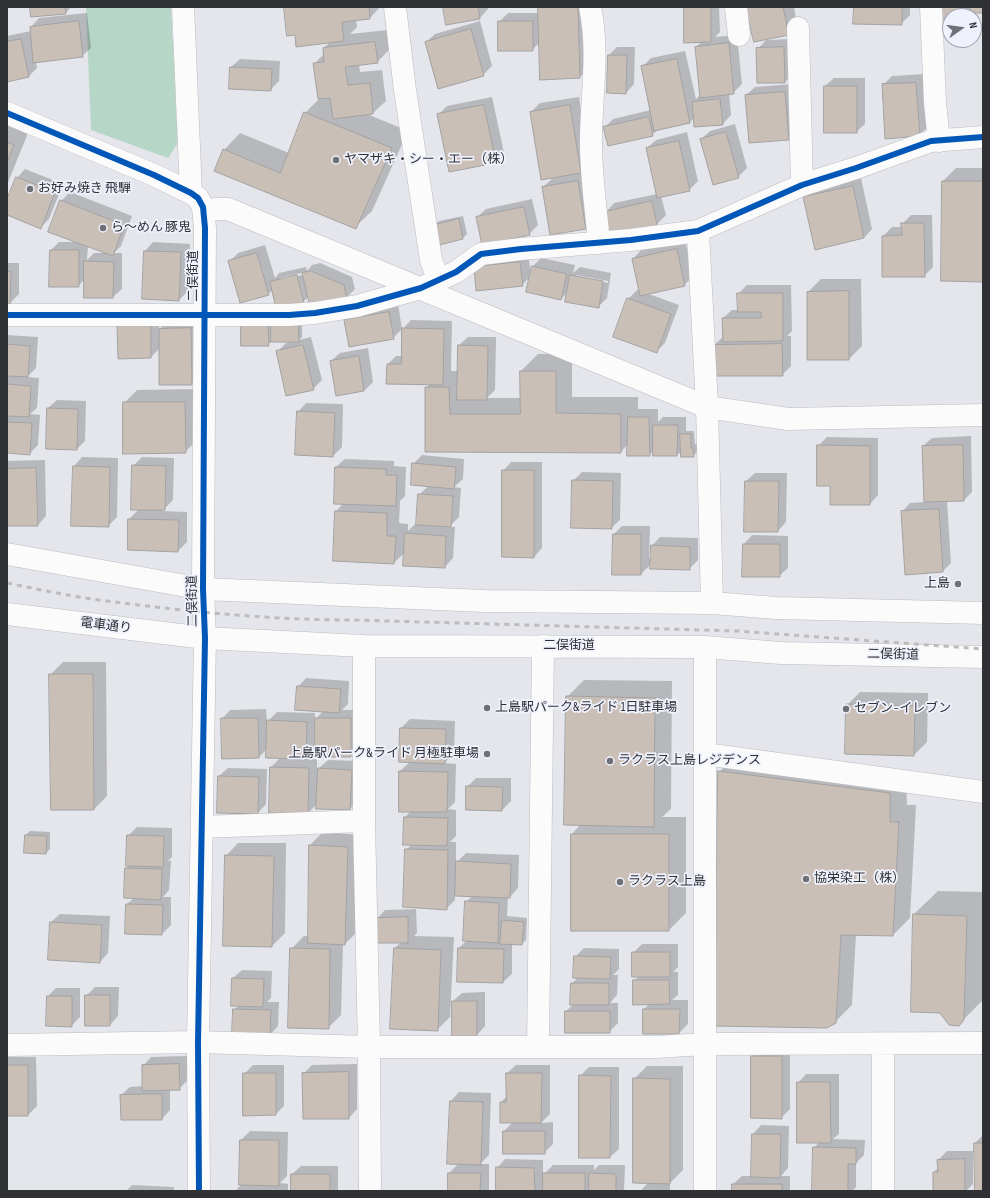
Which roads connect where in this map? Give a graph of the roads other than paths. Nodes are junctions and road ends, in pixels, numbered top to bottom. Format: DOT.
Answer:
graph roads {
  1 [pos="183,7"];
  2 [pos="394,7"];
  3 [pos="590,7"];
  4 [pos="736,7"];
  5 [pos="931,7"];
  6 [pos="798,28"];
  7 [pos="739,35"];
  8 [pos="7,113"];
  9 [pos="983,137"];
  10 [pos="939,140"];
  11 [pos="802,185"];
  12 [pos="191,193"];
  13 [pos="204,212"];
  14 [pos="698,230"];
  15 [pos="599,243"];
  16 [pos="430,285"];
  17 [pos="7,315"];
  18 [pos="205,315"];
  19 [pos="706,407"];
  20 [pos="983,415"];
  21 [pos="7,554"];
  22 [pos="203,588"];
  23 [pos="712,603"];
  24 [pos="983,613"];
  25 [pos="7,614"];
  26 [pos="205,638"];
  27 [pos="364,646"];
  28 [pos="543,646"];
  29 [pos="705,647"];
  30 [pos="983,657"];
  31 [pos="705,754"];
  32 [pos="983,792"];
  33 [pos="364,821"];
  34 [pos="202,827"];
  35 [pos="198,1042"];
  36 [pos="983,1043"];
  37 [pos="704,1044"];
  38 [pos="883,1044"];
  39 [pos="7,1045"];
  40 [pos="538,1047"];
  41 [pos="369,1048"];
  42 [pos="199,1191"];
  43 [pos="370,1191"];
  44 [pos="705,1191"];
  45 [pos="883,1191"];
  1 -- 12 [label="street"];
  2 -- 16 [label="street"];
  3 -- 15 [label="street"];
  4 -- 7 [label="street"];
  5 -- 10 [label="street"];
  6 -- 11 [label="street"];
  8 -- 12 [label="street, 二俣街道"];
  9 -- 10 [label="street"];
  10 -- 11 [label="street"];
  11 -- 14 [label="street"];
  12 -- 13 [label="street, 二俣街道"];
  13 -- 16 [label="street"];
  13 -- 18 [label="street, 二俣街道"];
  14 -- 15 [label="street"];
  14 -- 19 [label="street"];
  15 -- 16 [label="street"];
  16 -- 18 [label="street"];
  16 -- 19 [label="street"];
  17 -- 18 [label="street"];
  18 -- 22 [label="street, 二俣街道"];
  19 -- 20 [label="street"];
  19 -- 23 [label="street"];
  21 -- 22 [label="street"];
  22 -- 23 [label="street, 二俣街道"];
  22 -- 26 [label="street, 二俣街道"];
  23 -- 24 [label="street, 二俣街道"];
  25 -- 26 [label="street, 電車通り"];
  26 -- 27 [label="street, 二俣街道"];
  26 -- 34 [label="street"];
  27 -- 28 [label="street, 二俣街道"];
  27 -- 33 [label="street"];
  28 -- 29 [label="street, 二俣街道"];
  28 -- 40 [label="street"];
  29 -- 30 [label="street, 二俣街道"];
  29 -- 31 [label="street"];
  31 -- 32 [label="street"];
  31 -- 37 [label="street"];
  33 -- 34 [label="street"];
  33 -- 41 [label="street"];
  34 -- 35 [label="street"];
  35 -- 39 [label="street"];
  35 -- 41 [label="street"];
  35 -- 42 [label="street"];
  36 -- 38 [label="street"];
  37 -- 38 [label="street"];
  37 -- 40 [label="street"];
  37 -- 44 [label="street"];
  38 -- 45 [label="street"];
  40 -- 41 [label="street"];
  41 -- 43 [label="street"];
}
